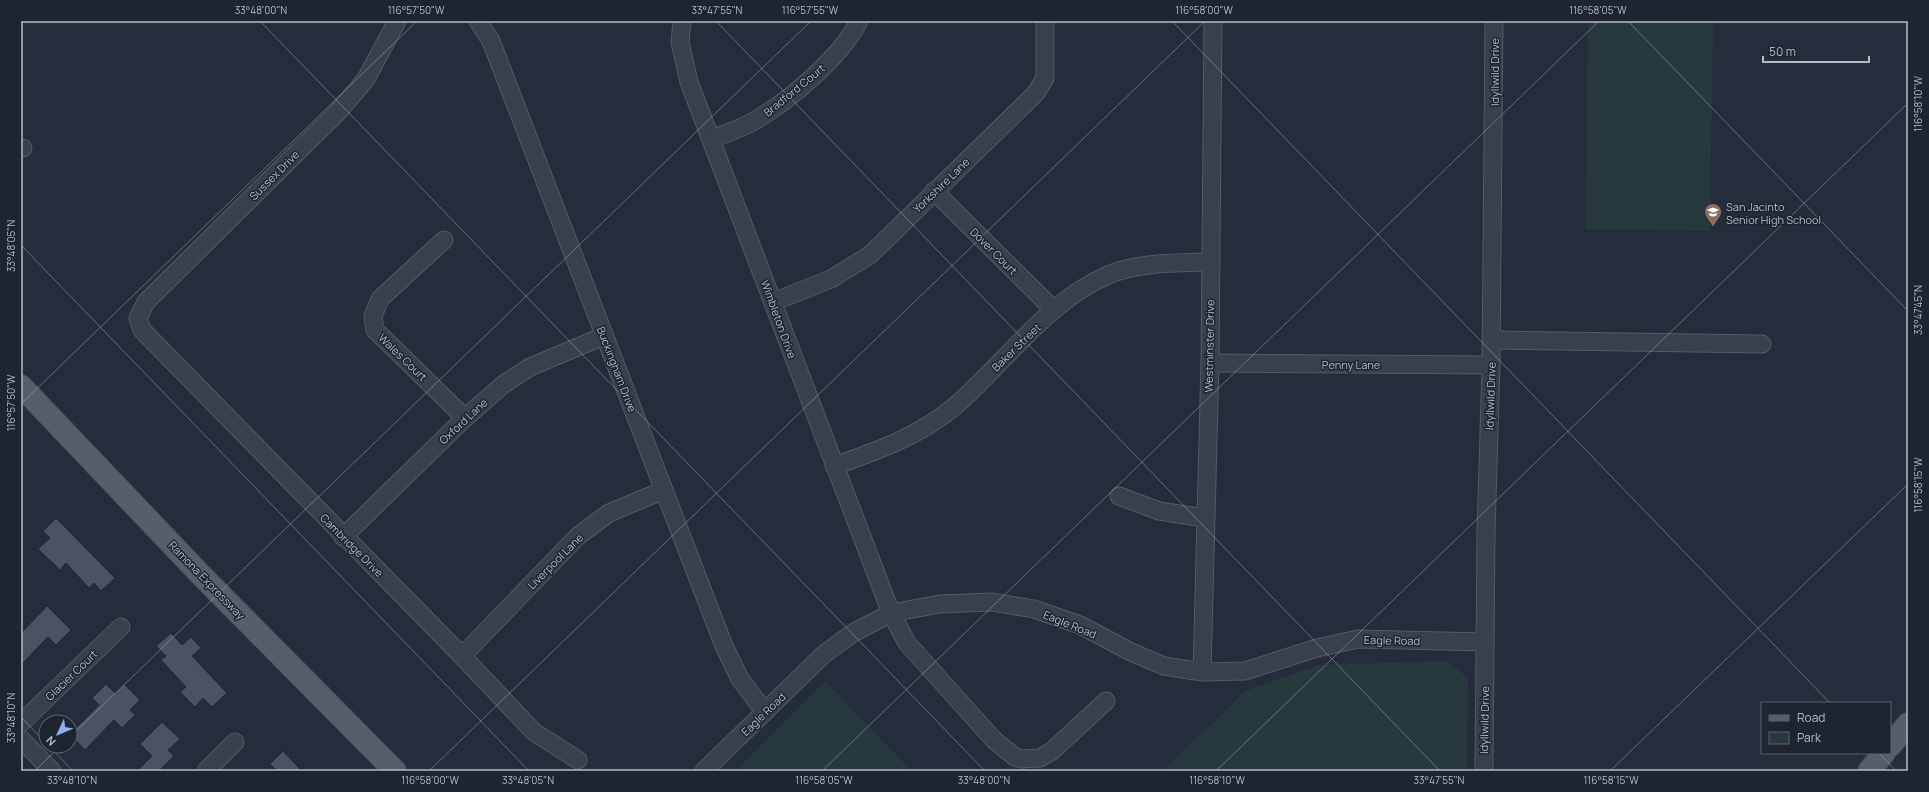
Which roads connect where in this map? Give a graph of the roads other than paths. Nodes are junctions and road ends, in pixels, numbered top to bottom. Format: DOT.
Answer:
graph roads {
  1 [pos="397,21"];
  2 [pos="478,21"];
  3 [pos="682,21"];
  4 [pos="860,21"];
  5 [pos="1045,21"];
  6 [pos="1213,21"];
  7 [pos="1494,21"];
  8 [pos="712,139"];
  9 [pos="934,192"];
  10 [pos="444,240"];
  11 [pos="1210,262"];
  12 [pos="773,302"];
  13 [pos="1054,310"];
  14 [pos="138,318"];
  15 [pos="604,336"];
  16 [pos="1492,340"];
  17 [pos="1762,344"];
  18 [pos="1210,363"];
  19 [pos="1491,365"];
  20 [pos="21,386"];
  21 [pos="465,418"];
  22 [pos="834,466"];
  23 [pos="664,490"];
  24 [pos="1119,496"];
  25 [pos="1205,518"];
  26 [pos="343,537"];
  27 [pos="891,613"];
  28 [pos="121,627"];
  29 [pos="1485,642"];
  30 [pos="462,656"];
  31 [pos="1202,672"];
  32 [pos="1106,701"];
  33 [pos="765,712"];
  34 [pos="21,724"];
  35 [pos="1908,724"];
  36 [pos="21,739"];
  37 [pos="235,742"];
  38 [pos="1891,745"];
  39 [pos="1883,754"];
  40 [pos="578,760"];
  41 [pos="52,771"];
  42 [pos="206,771"];
  43 [pos="395,771"];
  44 [pos="704,771"];
  45 [pos="1484,771"];
  46 [pos="1869,771"];
  1 -- 14 [label="street, Sussex Drive"];
  2 -- 15 [label="street, Buckingham Drive"];
  3 -- 8 [label="street, Wimbleton Drive"];
  4 -- 8 [label="street, Bradford Court"];
  5 -- 9 [label="street, Yorkshire Lane"];
  6 -- 11 [label="street, Westminster Drive"];
  7 -- 16 [label="street, Idyllwild Drive"];
  8 -- 12 [label="street, Wimbleton Drive"];
  9 -- 12 [label="street, Yorkshire Lane"];
  9 -- 13 [label="street, Dover Court"];
  10 -- 21 [label="street, Wales Court"];
  11 -- 13 [label="street, Baker Street"];
  11 -- 18 [label="street, Westminster Drive"];
  12 -- 22 [label="street, Wimbleton Drive"];
  13 -- 22 [label="street, Baker Street"];
  14 -- 26 [label="street, Cambridge Drive"];
  15 -- 21 [label="street, Oxford Lane"];
  15 -- 23 [label="street, Buckingham Drive"];
  16 -- 17 [label="street"];
  16 -- 19 [label="street, Idyllwild Drive"];
  18 -- 19 [label="street, Penny Lane"];
  18 -- 25 [label="street, Westminster Drive"];
  19 -- 29 [label="street, Idyllwild Drive"];
  20 -- 43 [label="main road, Ramona Expressway"];
  21 -- 26 [label="street, Oxford Lane"];
  22 -- 27 [label="street, Wimbleton Drive"];
  23 -- 30 [label="street, Liverpool Lane"];
  23 -- 33 [label="street, Buckingham Drive"];
  24 -- 25 [label="street"];
  25 -- 31 [label="street, Westminster Drive"];
  26 -- 30 [label="street, Cambridge Drive"];
  27 -- 31 [label="street, Eagle Road"];
  27 -- 32 [label="street, Wimbleton Drive"];
  27 -- 33 [label="street, Eagle Road"];
  28 -- 34 [label="street, Glacier Court"];
  29 -- 31 [label="street, Eagle Road"];
  29 -- 45 [label="street, Idyllwild Drive"];
  30 -- 40 [label="street, Cambridge Drive"];
  33 -- 44 [label="street, Eagle Road"];
  35 -- 38 [label="main road"];
  36 -- 41 [label="street"];
  37 -- 42 [label="street"];
  39 -- 46 [label="main road"];
}
